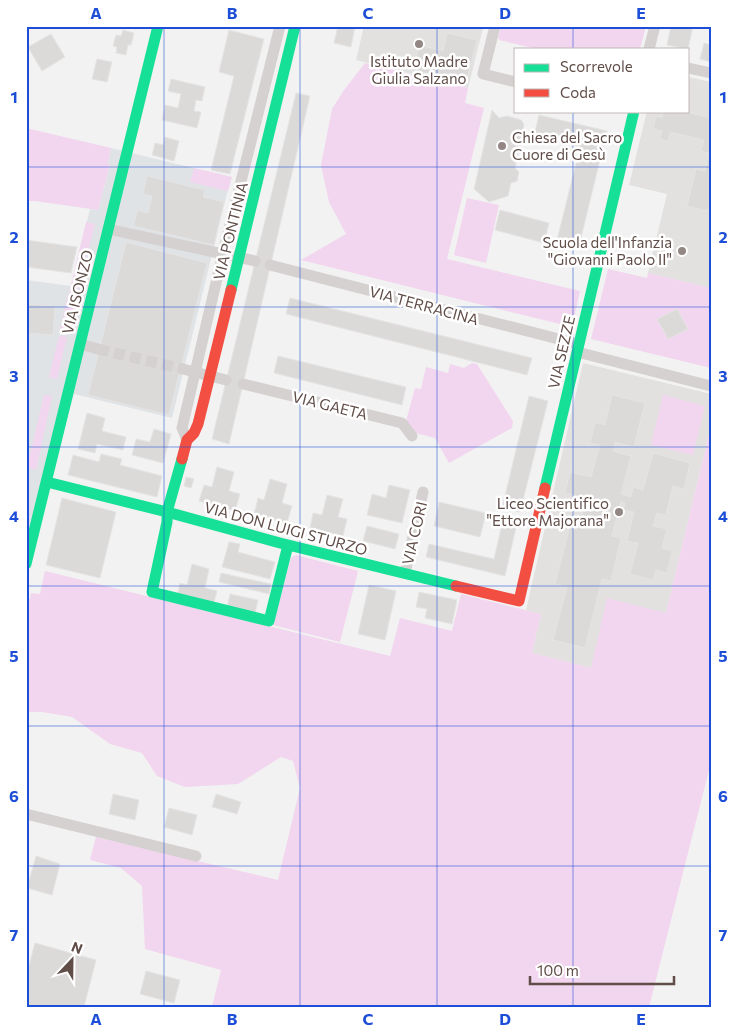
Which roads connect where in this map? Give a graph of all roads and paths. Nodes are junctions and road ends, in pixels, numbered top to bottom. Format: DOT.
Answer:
graph roads {
  1 [pos="158,26"];
  2 [pos="496,26"];
  3 [pos="655,26"];
  4 [pos="277,27"];
  5 [pos="294,29"];
  6 [pos="649,48"];
  7 [pos="690,68"];
  8 [pos="711,73"];
  9 [pos="514,82"];
  10 [pos="634,112"];
  11 [pos="108,229"];
  12 [pos="223,253"];
  13 [pos="239,257"];
  14 [pos="255,261"];
  15 [pos="270,265"];
  16 [pos="80,344"];
  17 [pos="578,348"];
  18 [pos="98,349"];
  19 [pos="183,369"];
  20 [pos="195,372"];
  21 [pos="210,376"];
  22 [pos="226,380"];
  23 [pos="243,384"];
  24 [pos="711,386"];
  25 [pos="412,436"];
  26 [pos="187,440"];
  27 [pos="47,482"];
  28 [pos="423,492"];
  29 [pos="167,512"];
  30 [pos="288,545"];
  31 [pos="26,564"];
  32 [pos="405,573"];
  33 [pos="519,601"];
  34 [pos="26,814"];
  35 [pos="196,856"];
  1 -- 11 [label="street, VIA ISONZO"];
  2 -- 9 [label="street"];
  3 -- 6 [label="street"];
  4 -- 5 [label="street"];
  4 -- 12 [label="street, VIA PONTINIA"];
  5 -- 13 [label="street, VIA PONTINIA"];
  7 -- 8 [label="street"];
  10 -- 17 [label="street, VIA SEZZE"];
  11 -- 12 [label="street"];
  11 -- 16 [label="street, VIA ISONZO"];
  12 -- 13 [label="street"];
  12 -- 20 [label="street, VIA PONTINIA"];
  13 -- 14 [label="street"];
  13 -- 21 [label="street, VIA PONTINIA"];
  15 -- 17 [label="street, VIA TERRACINA"];
  16 -- 18 [label="street"];
  16 -- 27 [label="street, VIA ISONZO"];
  17 -- 24 [label="street, VIA TERRACINA"];
  17 -- 33 [label="street, VIA SEZZE"];
  19 -- 20 [label="street"];
  20 -- 21 [label="street"];
  20 -- 26 [label="street, VIA PONTINIA"];
  21 -- 22 [label="street"];
  21 -- 26 [label="street, VIA PONTINIA"];
  23 -- 25 [label="street, VIA GAETA"];
  26 -- 29 [label="street, VIA PONTINIA"];
  27 -- 29 [label="street, VIA DON LUIGI STURZO"];
  27 -- 31 [label="street, VIA ISONZO"];
  28 -- 32 [label="street, VIA CORI"];
  29 -- 30 [label="street, VIA DON LUIGI STURZO"];
  29 -- 30 [label="street, VIA PONTINIA"];
  30 -- 32 [label="street, VIA DON LUIGI STURZO"];
  32 -- 33 [label="street, VIA DON LUIGI STURZO"];
  34 -- 35 [label="street"];
}
